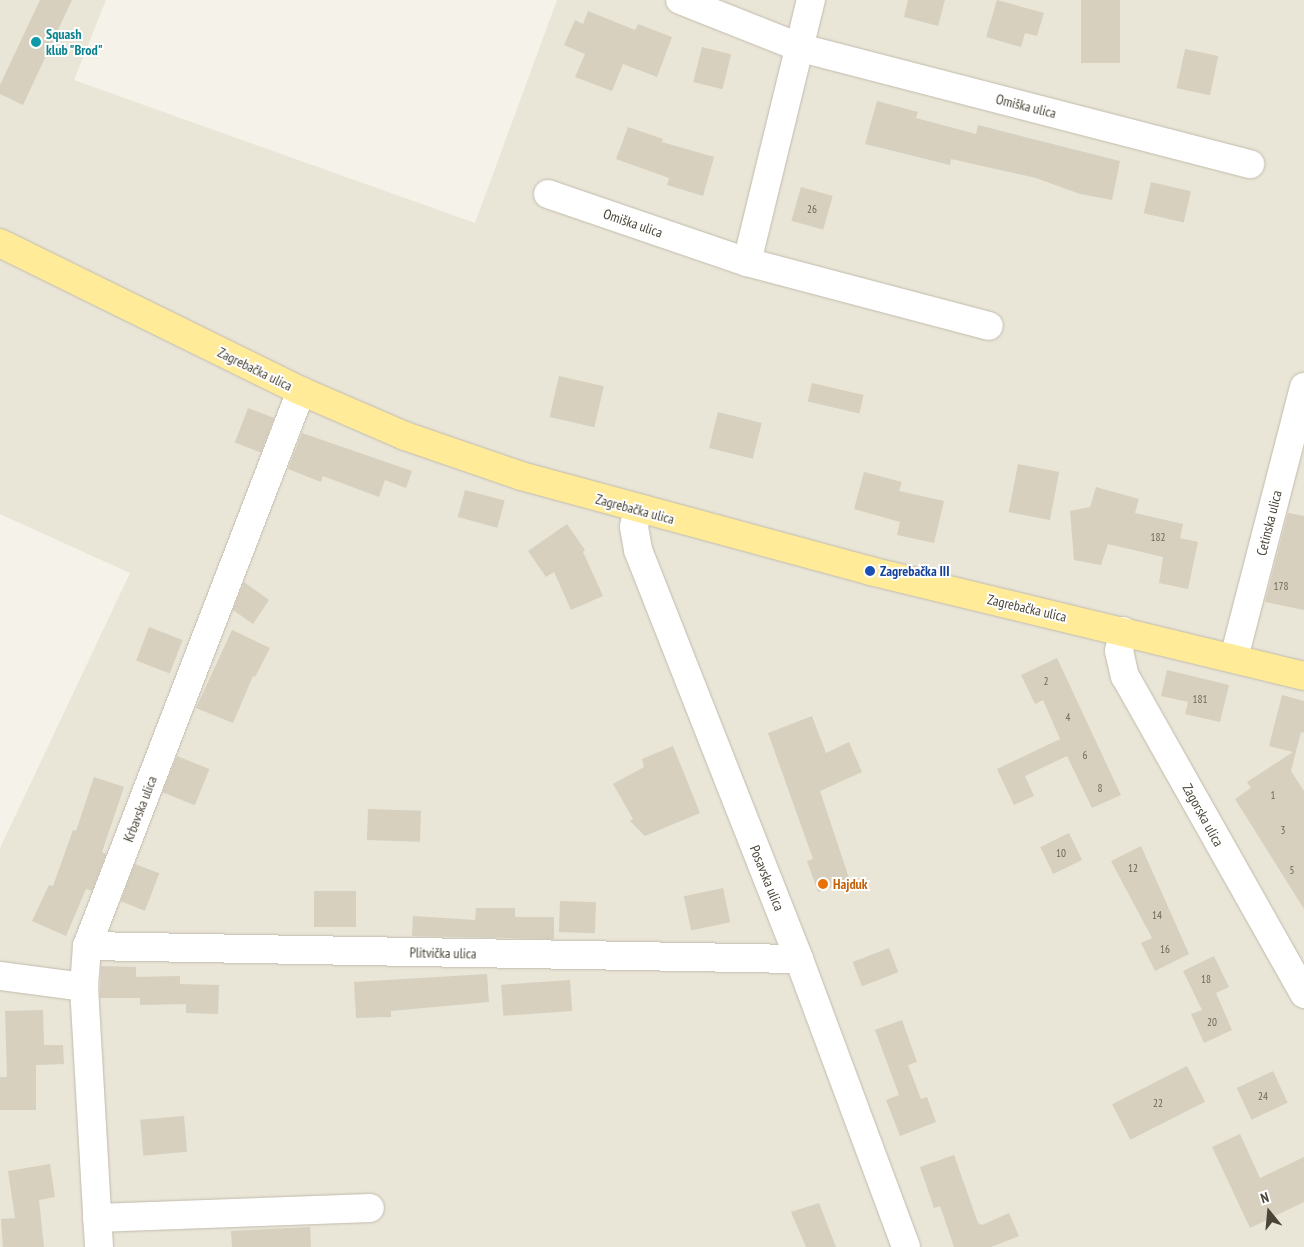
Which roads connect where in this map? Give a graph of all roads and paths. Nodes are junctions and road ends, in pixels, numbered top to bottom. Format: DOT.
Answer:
graph roads {
  1 [pos="680,0"];
  2 [pos="811,0"];
  3 [pos="801,48"];
  4 [pos="1250,164"];
  5 [pos="548,194"];
  6 [pos="0,243"];
  7 [pos="748,262"];
  8 [pos="989,326"];
  9 [pos="1304,387"];
  10 [pos="301,391"];
  11 [pos="1300,423"];
  12 [pos="637,510"];
  13 [pos="1122,631"];
  14 [pos="1234,658"];
  15 [pos="1304,676"];
  16 [pos="86,946"];
  17 [pos="799,959"];
  18 [pos="0,976"];
  19 [pos="84,987"];
  20 [pos="1304,994"];
  21 [pos="370,1208"];
  22 [pos="97,1218"];
  23 [pos="99,1247"];
  24 [pos="906,1247"];
  1 -- 3 [label="street, Omiška ulica"];
  2 -- 3 [label="street"];
  3 -- 4 [label="street, Omiška ulica"];
  3 -- 7 [label="street"];
  5 -- 7 [label="street, Omiška ulica"];
  6 -- 10 [label="main road, Zagrebačka ulica"];
  7 -- 8 [label="street, Omiška ulica"];
  9 -- 11 [label="street, Cetinska ulica"];
  10 -- 12 [label="main road, Zagrebačka ulica"];
  10 -- 16 [label="street, Krbavska ulica"];
  11 -- 14 [label="street, Cetinska ulica"];
  12 -- 13 [label="main road, Zagrebačka ulica"];
  12 -- 17 [label="street, Posavska ulica"];
  13 -- 14 [label="main road, Zagrebačka ulica"];
  13 -- 20 [label="street, Zagorska ulica"];
  14 -- 15 [label="main road, Zagrebačka ulica"];
  16 -- 17 [label="street, Plitvička ulica"];
  16 -- 19 [label="street, Krbavska ulica"];
  17 -- 24 [label="street, Posavska ulica"];
  18 -- 19 [label="street"];
  19 -- 22 [label="street, Krbavska ulica"];
  21 -- 22 [label="street"];
  22 -- 23 [label="street, Krbavska ulica"];
}
